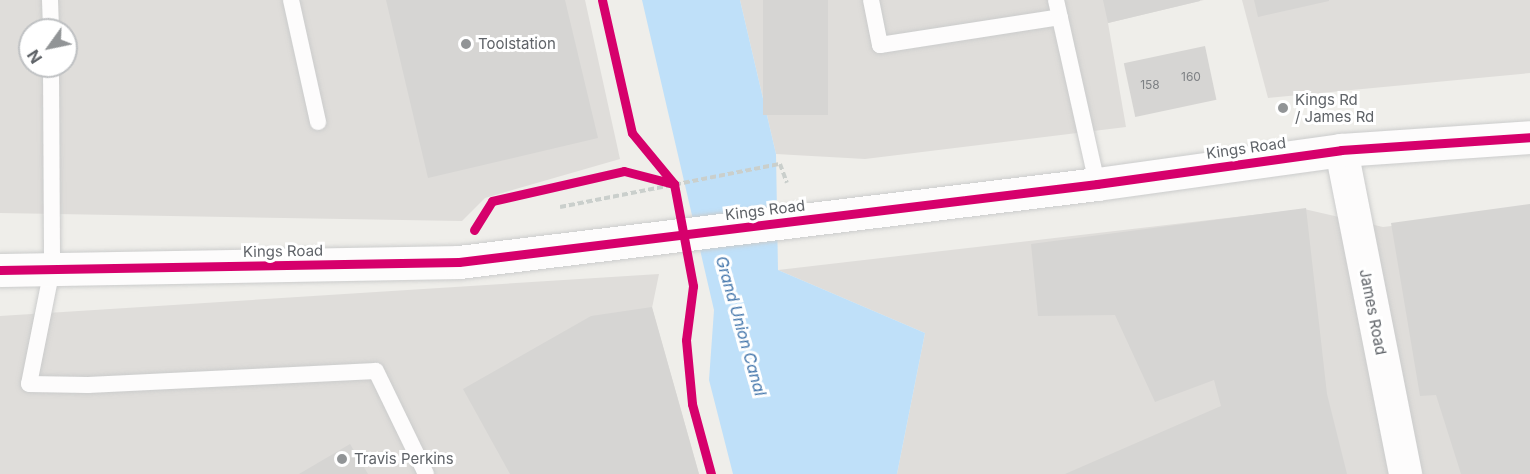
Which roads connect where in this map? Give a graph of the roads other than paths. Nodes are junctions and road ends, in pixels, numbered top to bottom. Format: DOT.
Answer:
graph roads {
  1 [pos="50,0"];
  2 [pos="291,0"];
  3 [pos="871,0"];
  4 [pos="1056,0"];
  5 [pos="1060,17"];
  6 [pos="51,18"];
  7 [pos="51,78"];
  8 [pos="318,122"];
  9 [pos="1530,137"];
  10 [pos="1341,150"];
  11 [pos="1097,184"];
  12 [pos="52,269"];
  13 [pos="0,270"];
  14 [pos="426,474"];
  15 [pos="1405,474"];
  1 -- 6 [label="lane"];
  2 -- 8 [label="lane"];
  3 -- 5 [label="lane"];
  4 -- 5 [label="lane"];
  5 -- 11 [label="lane"];
  7 -- 12 [label="lane"];
  9 -- 10 [label="street, Kings Road"];
  10 -- 11 [label="street, Kings Road"];
  10 -- 15 [label="street, James Road"];
  11 -- 12 [label="street, Kings Road"];
  12 -- 13 [label="street, Kings Road"];
  12 -- 14 [label="lane"];
}
